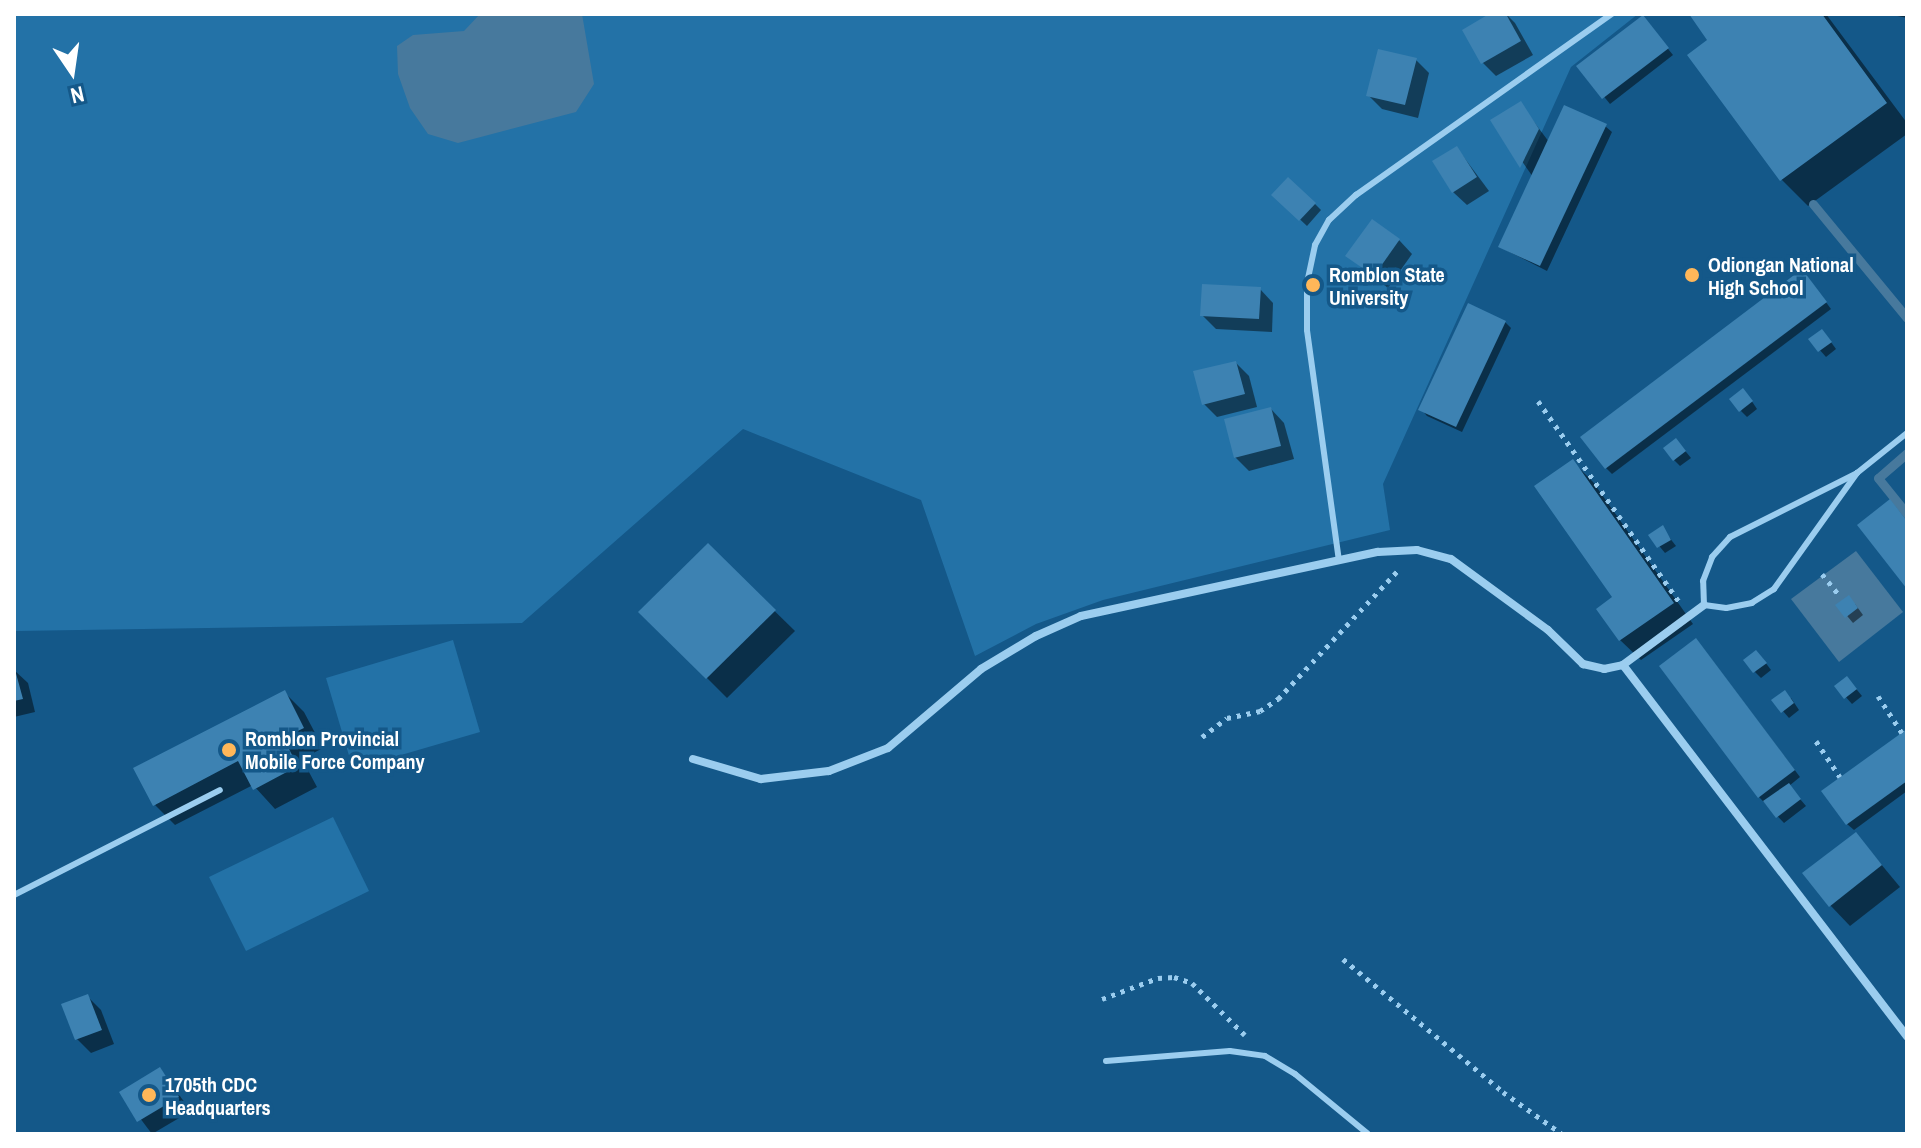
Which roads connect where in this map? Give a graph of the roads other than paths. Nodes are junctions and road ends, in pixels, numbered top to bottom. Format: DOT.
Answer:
graph roads {
  1 [pos="1612,14"];
  2 [pos="1907,433"];
  3 [pos="1857,473"];
  4 [pos="1339,561"];
  5 [pos="1704,605"];
  6 [pos="1623,665"];
  7 [pos="693,759"];
  8 [pos="220,790"];
  9 [pos="14,895"];
  10 [pos="1907,1037"];
  11 [pos="1106,1061"];
  12 [pos="1368,1134"];
  1 -- 4 [label="lane"];
  2 -- 3 [label="lane"];
  3 -- 5 [label="lane"];
  3 -- 5 [label="lane"];
  4 -- 6 [label="street"];
  4 -- 7 [label="street"];
  5 -- 6 [label="street"];
  6 -- 10 [label="street"];
  8 -- 9 [label="lane"];
  11 -- 12 [label="lane"];
}
